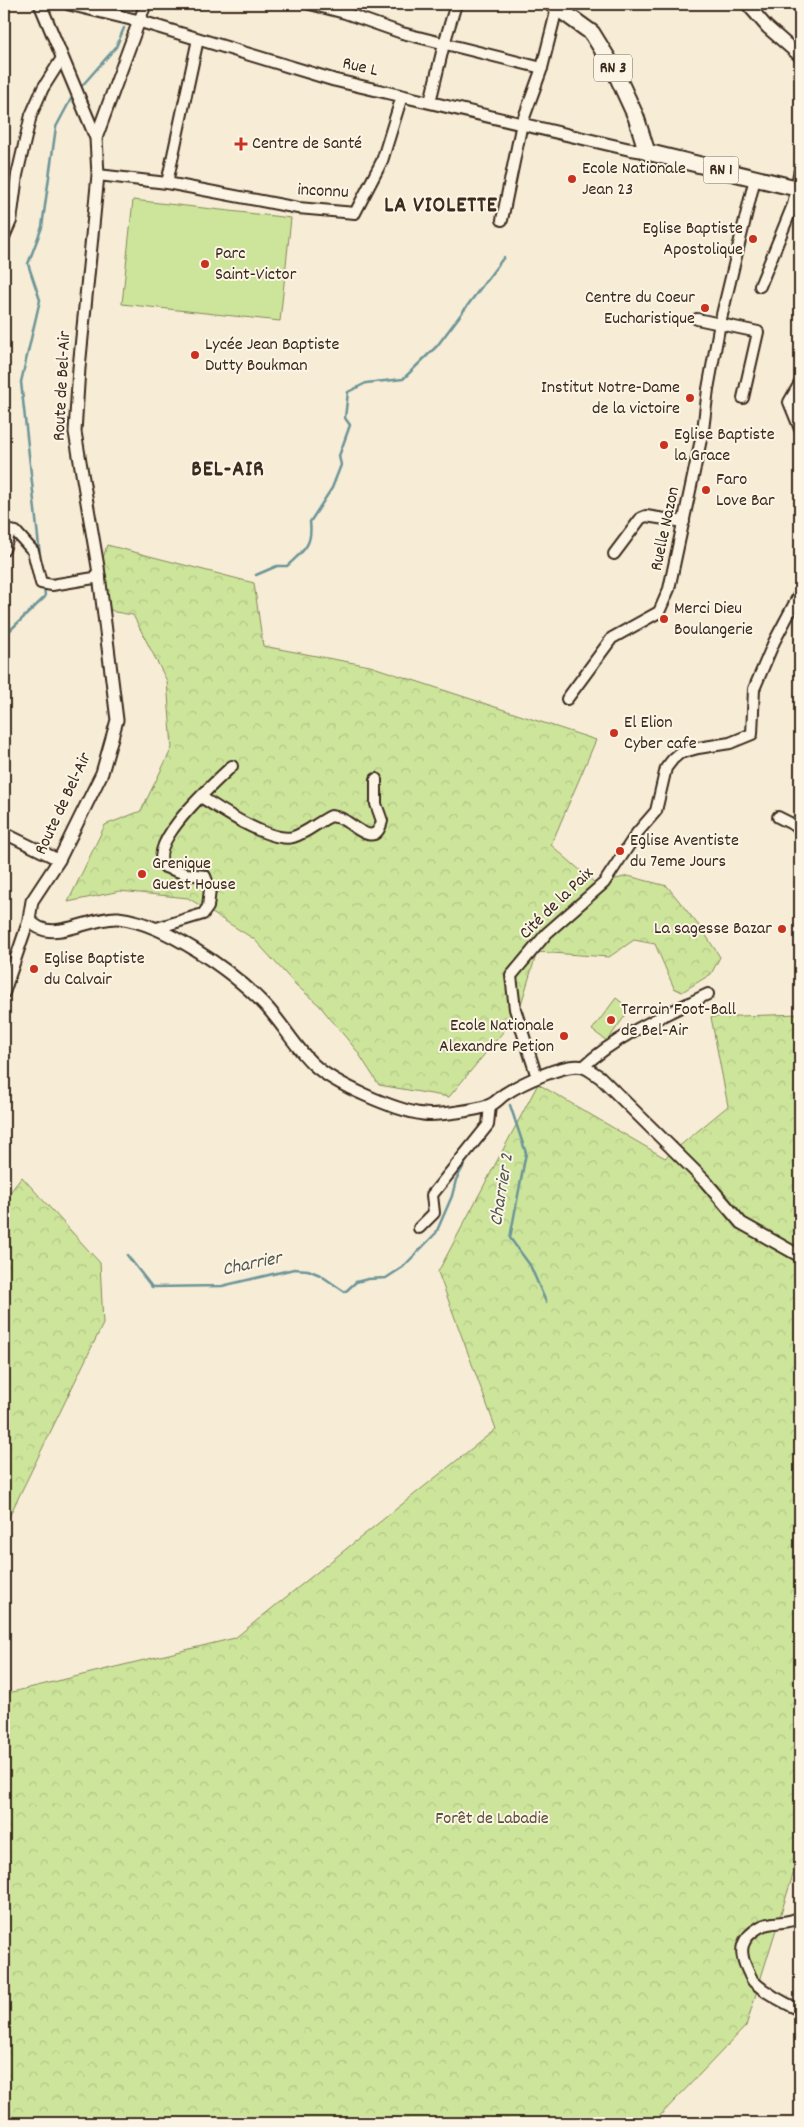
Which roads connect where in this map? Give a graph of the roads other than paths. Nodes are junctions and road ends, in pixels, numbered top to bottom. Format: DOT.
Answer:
graph roads {
  1 [pos="40,4"];
  2 [pos="69,4"];
  3 [pos="146,4"];
  4 [pos="310,4"];
  5 [pos="456,4"];
  6 [pos="747,4"];
  7 [pos="555,5"];
  8 [pos="139,21"];
  9 [pos="198,39"];
  10 [pos="444,44"];
  11 [pos="800,56"];
  12 [pos="62,58"];
  13 [pos="542,68"];
  14 [pos="402,96"];
  15 [pos="430,102"];
  16 [pos="522,123"];
  17 [pos="96,138"];
  18 [pos="647,152"];
  19 [pos="800,169"];
  20 [pos="98,175"];
  21 [pos="755,178"];
  22 [pos="167,183"];
  23 [pos="798,188"];
  24 [pos="502,220"];
  25 [pos="4,237"];
  26 [pos="760,286"];
  27 [pos="697,319"];
  28 [pos="720,323"];
  29 [pos="800,384"];
  30 [pos="743,398"];
  31 [pos="800,429"];
  32 [pos="684,522"];
  33 [pos="4,550"];
  34 [pos="614,554"];
  35 [pos="100,577"];
  36 [pos="800,593"];
  37 [pos="567,699"];
  38 [pos="232,766"];
  39 [pos="376,779"];
  40 [pos="201,797"];
  41 [pos="778,817"];
  42 [pos="800,828"];
  43 [pos="4,834"];
  44 [pos="58,860"];
  45 [pos="29,919"];
  46 [pos="157,928"];
  47 [pos="4,993"];
  48 [pos="708,994"];
  49 [pos="583,1067"];
  50 [pos="537,1077"];
  51 [pos="490,1105"];
  52 [pos="418,1228"];
  53 [pos="800,1256"];
  54 [pos="800,1917"];
  55 [pos="800,2010"];
  1 -- 12 [label="street, Route de Bel-Air"];
  2 -- 8 [label="street, Rue L"];
  3 -- 8 [label="street"];
  4 -- 10 [label="street"];
  5 -- 10 [label="street"];
  6 -- 11 [label="street"];
  7 -- 13 [label="street"];
  7 -- 18 [label="main road, RN 3"];
  8 -- 9 [label="street, Rue L"];
  8 -- 17 [label="street"];
  9 -- 14 [label="street, Rue L"];
  9 -- 22 [label="street"];
  10 -- 13 [label="street"];
  10 -- 15 [label="street"];
  12 -- 17 [label="street, Route de Bel-Air"];
  12 -- 25 [label="street"];
  13 -- 16 [label="street"];
  14 -- 15 [label="street, Rue L"];
  14 -- 22 [label="street, inconnu"];
  15 -- 16 [label="street, Rue L"];
  16 -- 18 [label="street, Rue L"];
  16 -- 24 [label="street"];
  17 -- 20 [label="street, Route de Bel-Air"];
  18 -- 21 [label="main road, RN 1"];
  19 -- 23 [label="street"];
  20 -- 22 [label="street, inconnu"];
  20 -- 35 [label="street, Route de Bel-Air"];
  21 -- 23 [label="main road, RN 1"];
  21 -- 28 [label="street, Ruelle Nazon"];
  23 -- 26 [label="street"];
  27 -- 28 [label="street"];
  28 -- 30 [label="street"];
  28 -- 32 [label="street, Ruelle Nazon"];
  29 -- 31 [label="street"];
  32 -- 34 [label="street"];
  32 -- 37 [label="street, Ruelle Nazon"];
  33 -- 35 [label="street"];
  35 -- 44 [label="street, Route de Bel-Air"];
  36 -- 50 [label="street, Cité de la Paix"];
  38 -- 40 [label="street"];
  39 -- 40 [label="street"];
  40 -- 46 [label="street"];
  41 -- 42 [label="street"];
  43 -- 44 [label="street"];
  44 -- 45 [label="street, Route de Bel-Air"];
  45 -- 46 [label="street"];
  45 -- 47 [label="street"];
  46 -- 51 [label="street"];
  48 -- 49 [label="street"];
  49 -- 50 [label="street"];
  49 -- 53 [label="street"];
  50 -- 51 [label="street"];
  51 -- 52 [label="street"];
  54 -- 55 [label="street"];
}
